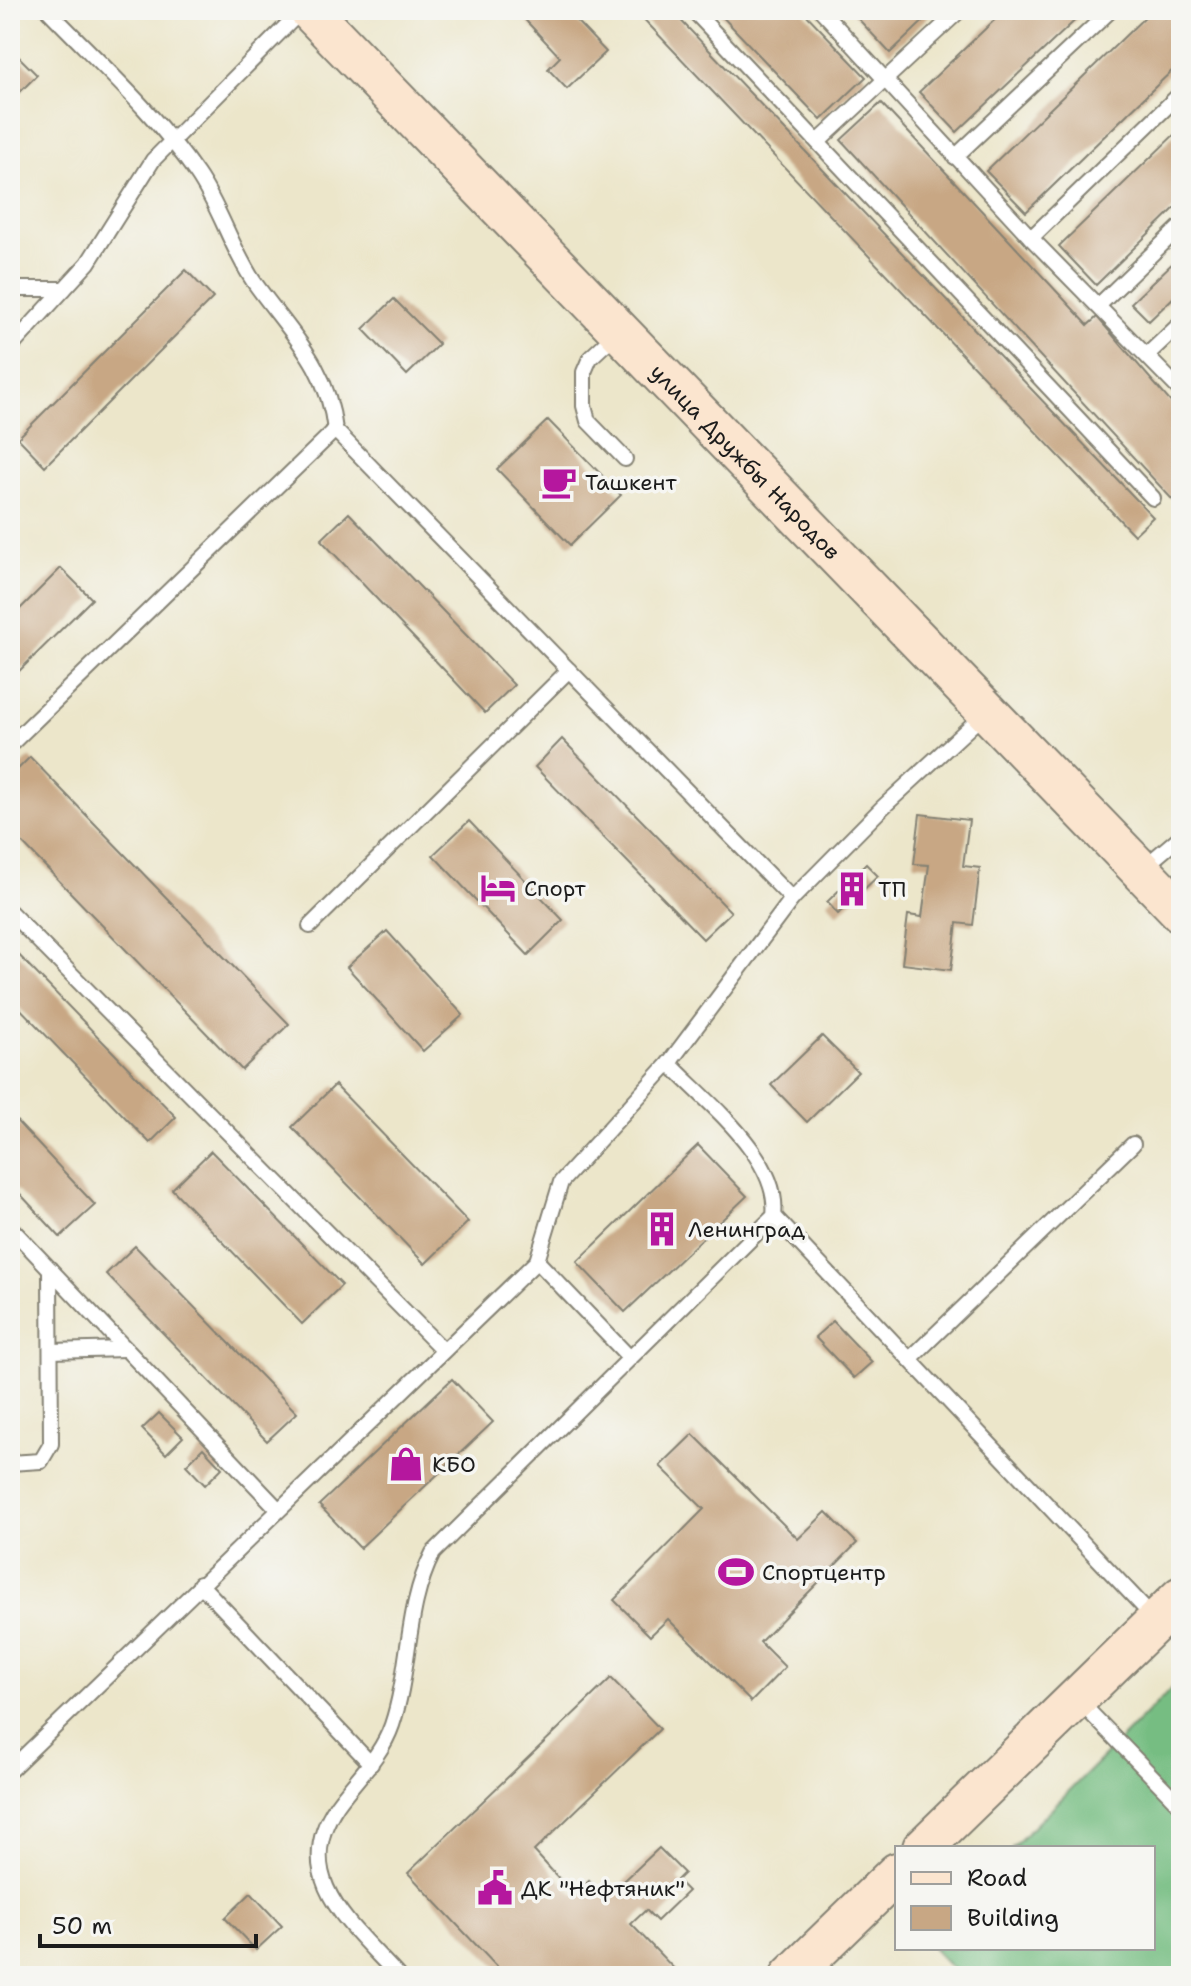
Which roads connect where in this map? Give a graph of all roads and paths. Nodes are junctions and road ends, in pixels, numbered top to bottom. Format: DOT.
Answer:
graph roads {
  1 [pos="48,10"];
  2 [pos="302,10"];
  3 [pos="309,10"];
  4 [pos="693,10"];
  5 [pos="821,10"];
  6 [pos="960,10"];
  7 [pos="1111,10"];
  8 [pos="886,79"];
  9 [pos="1181,93"];
  10 [pos="173,141"];
  11 [pos="818,142"];
  12 [pos="955,157"];
  13 [pos="1181,226"];
  14 [pos="1031,238"];
  15 [pos="10,289"];
  16 [pos="64,289"];
  17 [pos="1098,306"];
  18 [pos="1181,323"];
  19 [pos="618,332"];
  20 [pos="10,348"];
  21 [pos="1147,355"];
  22 [pos="1181,391"];
  23 [pos="335,430"];
  24 [pos="625,459"];
  25 [pos="1153,498"];
  26 [pos="569,670"];
  27 [pos="985,713"];
  28 [pos="10,745"];
  29 [pos="1181,836"];
  30 [pos="1140,871"];
  31 [pos="792,899"];
  32 [pos="10,912"];
  33 [pos="1181,912"];
  34 [pos="310,926"];
  35 [pos="669,1063"];
  36 [pos="1133,1144"];
  37 [pos="774,1216"];
  38 [pos="10,1227"];
  39 [pos="537,1261"];
  40 [pos="50,1269"];
  41 [pos="126,1349"];
  42 [pos="443,1350"];
  43 [pos="51,1351"];
  44 [pos="629,1357"];
  45 [pos="910,1359"];
  46 [pos="10,1463"];
  47 [pos="277,1508"];
  48 [pos="200,1584"];
  49 [pos="1169,1609"];
  50 [pos="1077,1699"];
  51 [pos="371,1764"];
  52 [pos="10,1770"];
  53 [pos="1181,1806"];
  54 [pos="925,1846"];
  55 [pos="895,1875"];
  56 [pos="398,1976"];
  57 [pos="791,1976"];
  1 -- 10 [label="lane"];
  2 -- 10 [label="lane"];
  3 -- 19 [label="main road, улица Дружбы Народов"];
  4 -- 11 [label="lane"];
  5 -- 8 [label="lane"];
  6 -- 8 [label="lane"];
  7 -- 12 [label="lane"];
  8 -- 11 [label="lane"];
  8 -- 12 [label="lane"];
  9 -- 14 [label="lane"];
  10 -- 16 [label="lane"];
  10 -- 23 [label="lane"];
  11 -- 25 [label="lane"];
  12 -- 14 [label="lane"];
  13 -- 17 [label="lane"];
  14 -- 17 [label="lane"];
  15 -- 16 [label="lane"];
  16 -- 20 [label="lane"];
  17 -- 21 [label="lane"];
  18 -- 21 [label="lane"];
  19 -- 24 [label="lane"];
  19 -- 27 [label="main road, улица Дружбы Народов"];
  21 -- 22 [label="lane"];
  23 -- 26 [label="lane"];
  23 -- 28 [label="lane"];
  26 -- 31 [label="lane"];
  26 -- 34 [label="lane"];
  27 -- 30 [label="main road, улица Дружбы Народов"];
  27 -- 31 [label="lane"];
  29 -- 30 [label="lane"];
  30 -- 33 [label="main road, улица Дружбы Народов"];
  31 -- 35 [label="lane"];
  32 -- 42 [label="lane"];
  35 -- 37 [label="lane"];
  35 -- 39 [label="lane"];
  36 -- 45 [label="lane"];
  37 -- 44 [label="lane"];
  37 -- 45 [label="lane"];
  38 -- 40 [label="lane"];
  39 -- 42 [label="lane"];
  39 -- 44 [label="lane"];
  40 -- 41 [label="lane"];
  40 -- 43 [label="lane"];
  41 -- 43 [label="lane"];
  41 -- 47 [label="lane"];
  42 -- 47 [label="lane"];
  43 -- 46 [label="lane"];
  44 -- 51 [label="lane"];
  45 -- 49 [label="lane"];
  47 -- 48 [label="lane"];
  48 -- 51 [label="lane"];
  48 -- 52 [label="lane"];
  49 -- 50 [label="main road"];
  50 -- 53 [label="lane"];
  50 -- 54 [label="main road"];
  51 -- 56 [label="lane"];
  55 -- 57 [label="main road"];
}
